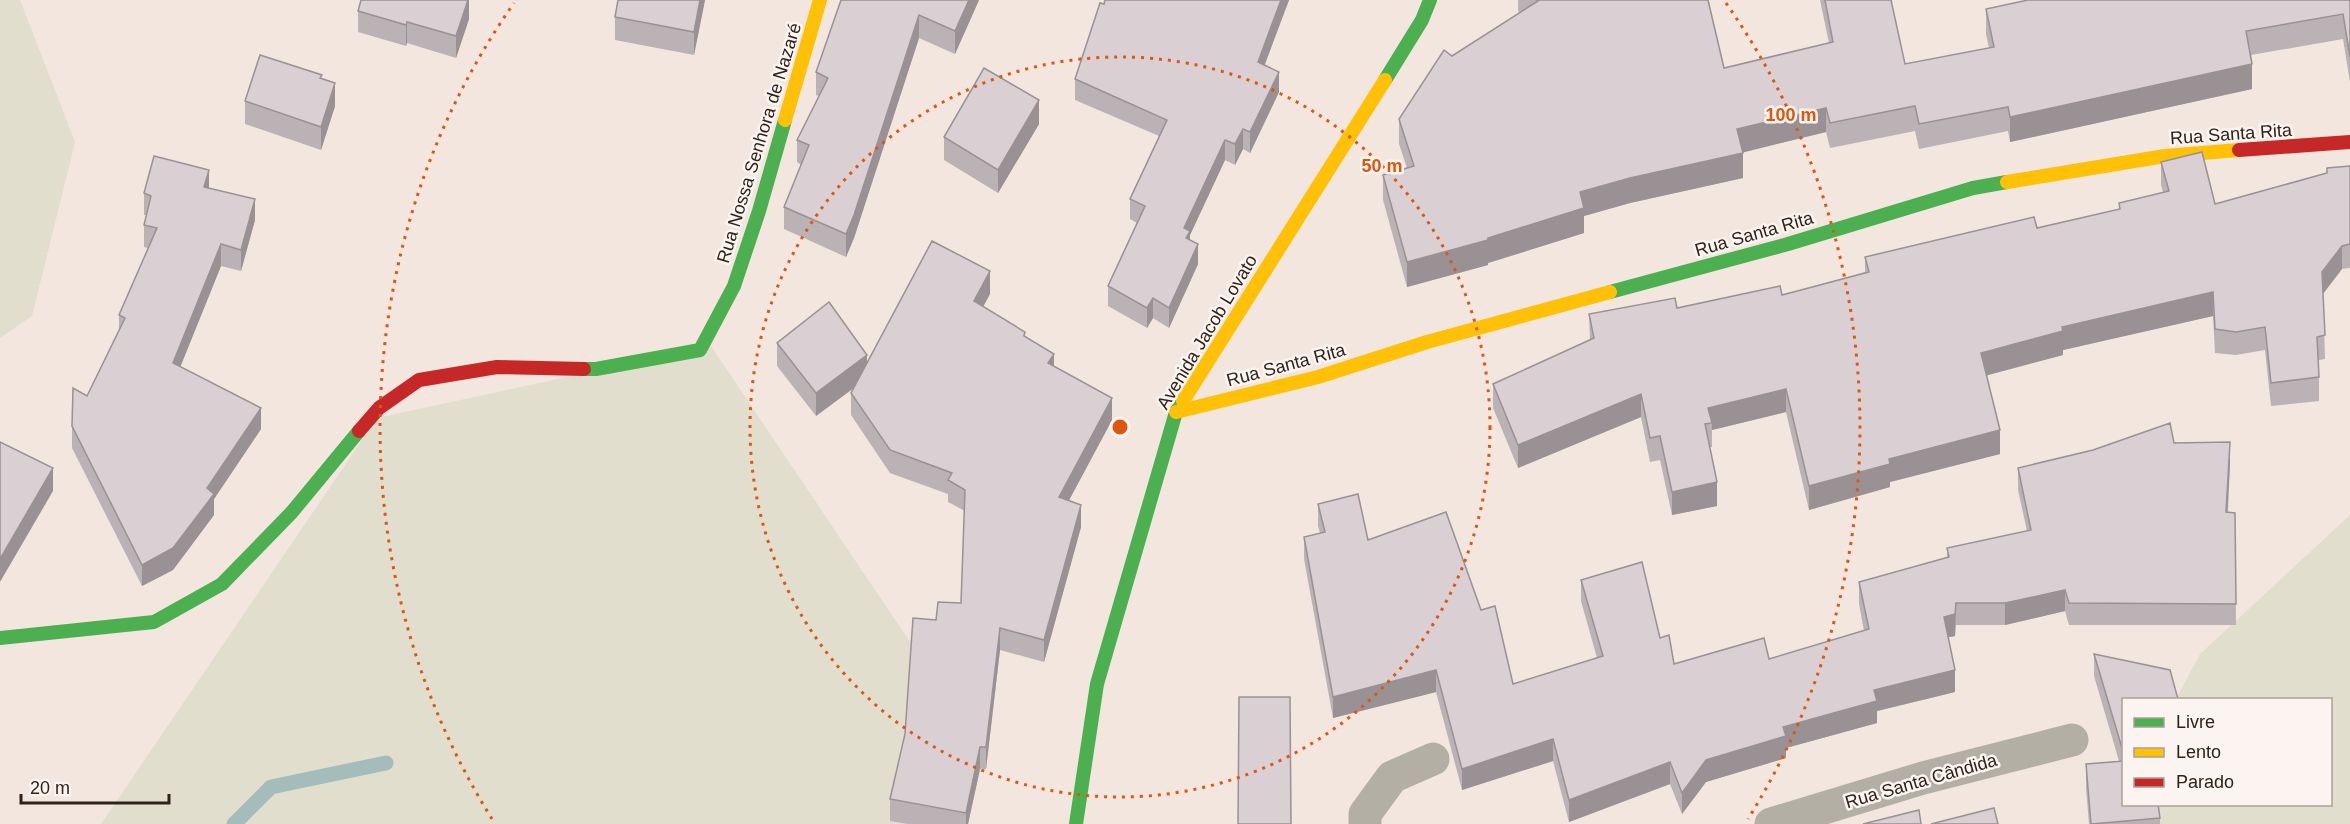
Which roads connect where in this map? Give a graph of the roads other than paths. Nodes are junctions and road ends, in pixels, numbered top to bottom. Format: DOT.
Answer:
graph roads {
  1 [pos="820,0"];
  2 [pos="1430,7"];
  3 [pos="2350,142"];
  4 [pos="1176,412"];
  5 [pos="0,638"];
  6 [pos="2072,740"];
  7 [pos="1433,759"];
  8 [pos="1076,824"];
  9 [pos="1365,824"];
  10 [pos="1771,824"];
  1 -- 5 [label="street, Rua Nossa Senhora de Nazaré"];
  2 -- 4 [label="street, Avenida Jacob Lovato"];
  3 -- 4 [label="street, Rua Santa Rita"];
  4 -- 8 [label="street, Avenida Jacob Lovato"];
  6 -- 10 [label="street, Rua Santa Cândida"];
  7 -- 9 [label="street"];
}
